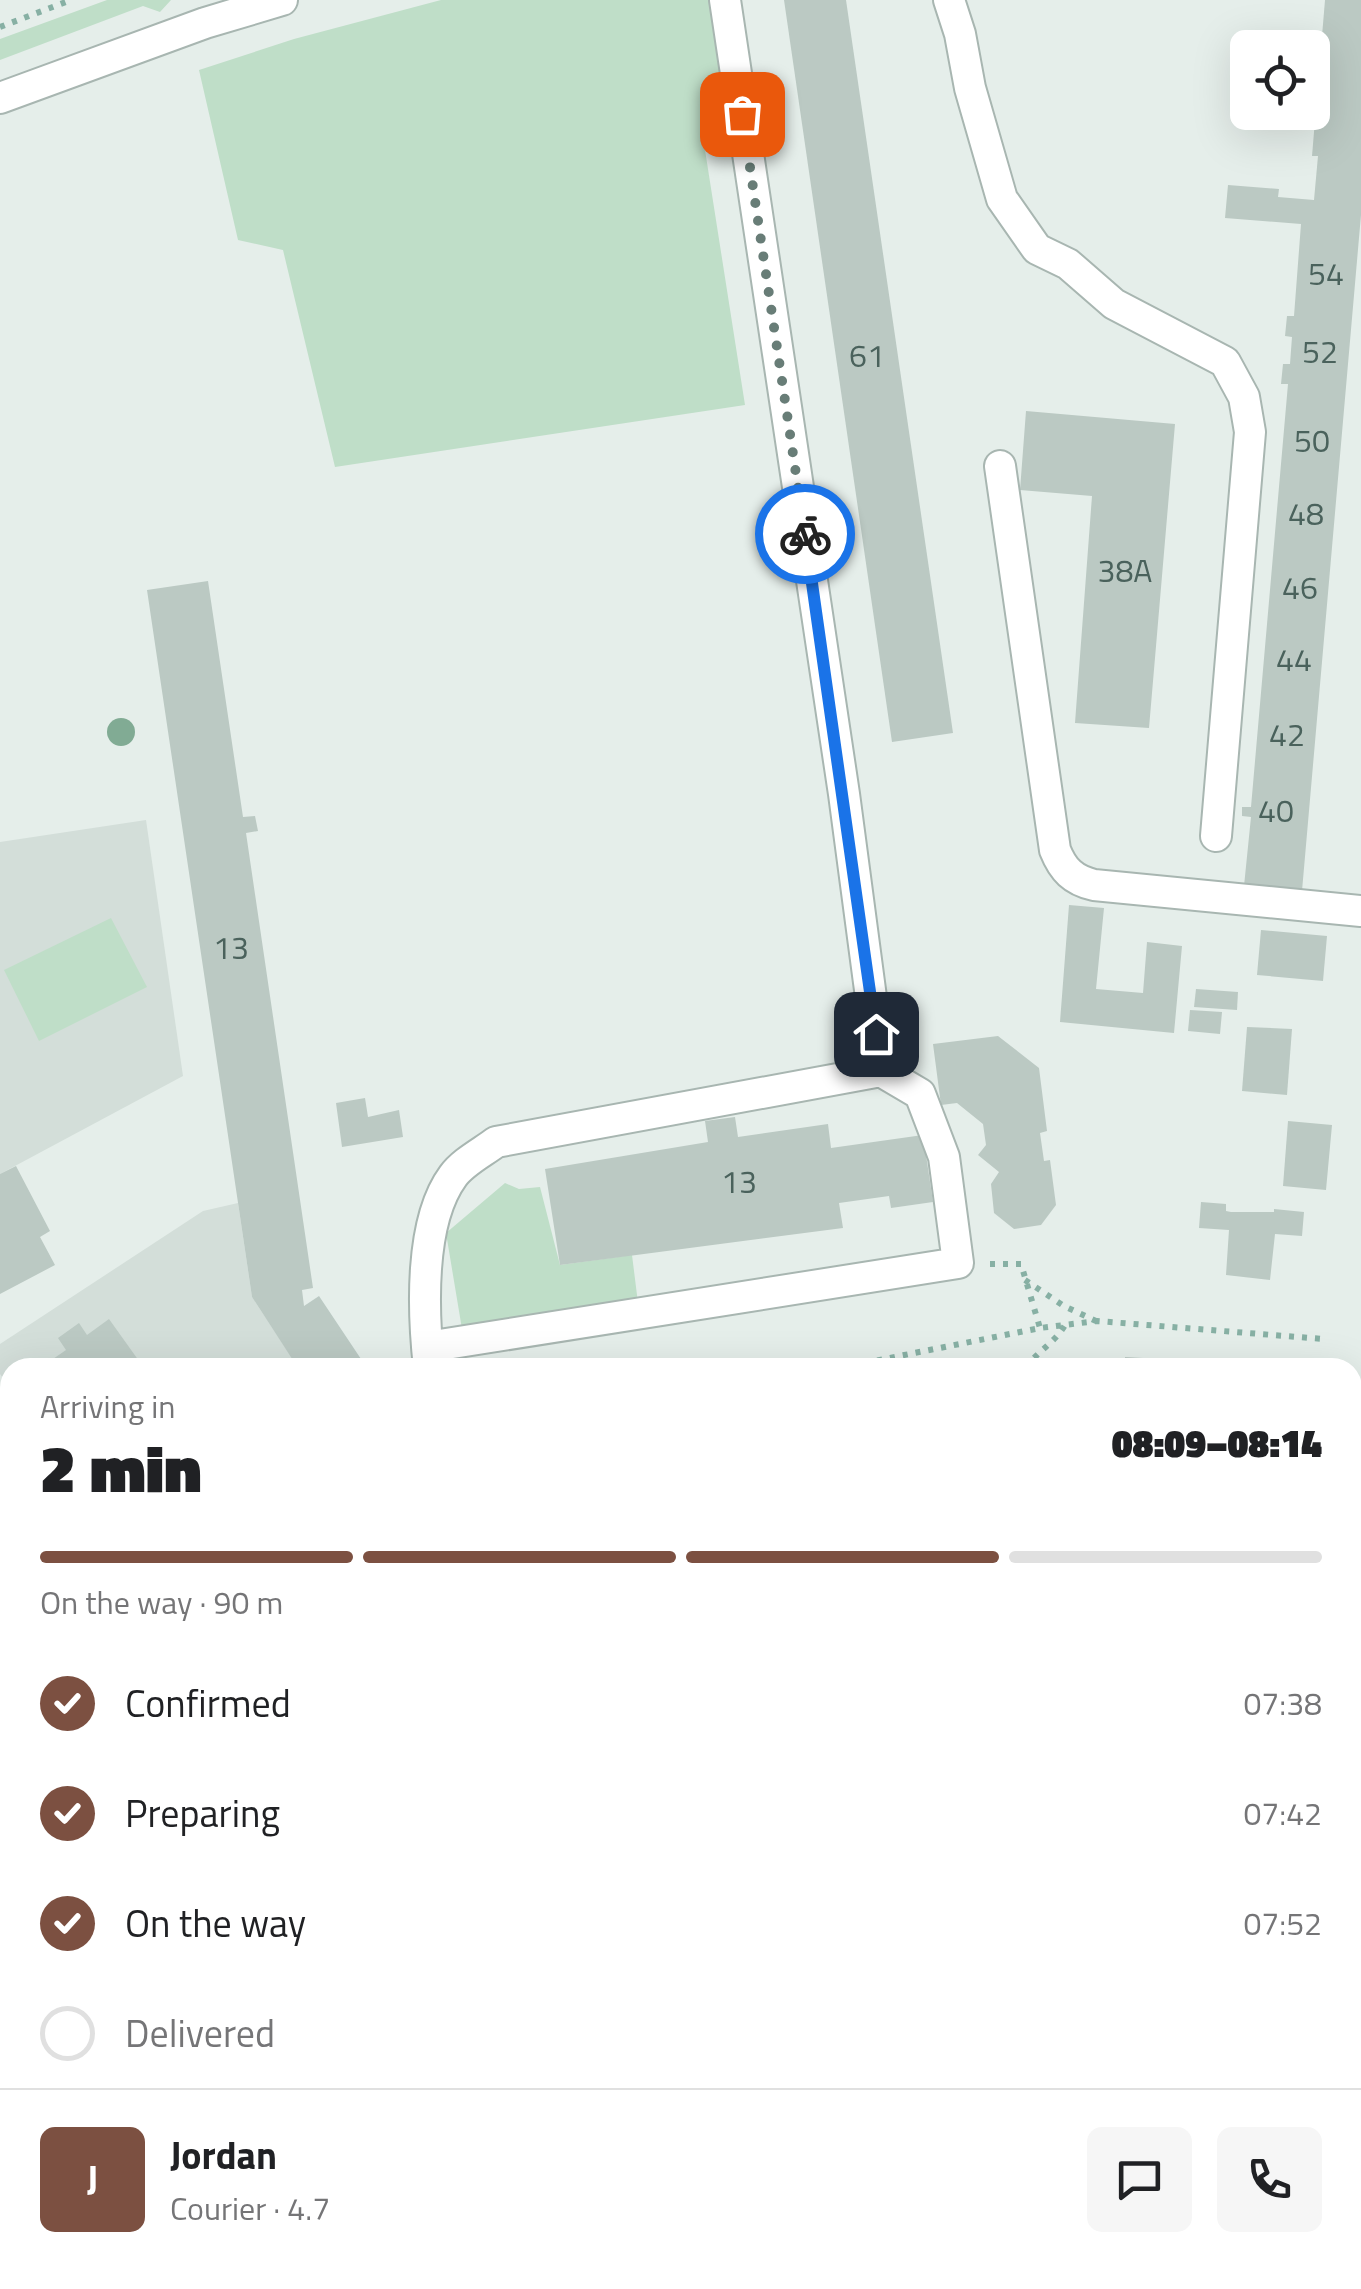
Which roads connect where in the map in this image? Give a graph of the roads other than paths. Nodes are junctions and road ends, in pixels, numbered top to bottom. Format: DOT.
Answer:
graph roads {
  1 [pos="282,0"];
  2 [pos="724,0"];
  3 [pos="949,0"];
  4 [pos="202,12"];
  5 [pos="0,98"];
  6 [pos="1000,466"];
  7 [pos="1216,836"];
  8 [pos="1361,911"];
  9 [pos="876,1034"];
  10 [pos="428,1357"];
  1 -- 4 [label="street"];
  2 -- 9 [label="street"];
  3 -- 7 [label="street"];
  4 -- 5 [label="street"];
  6 -- 8 [label="street"];
  10 -- 10 [label="street"];
}
